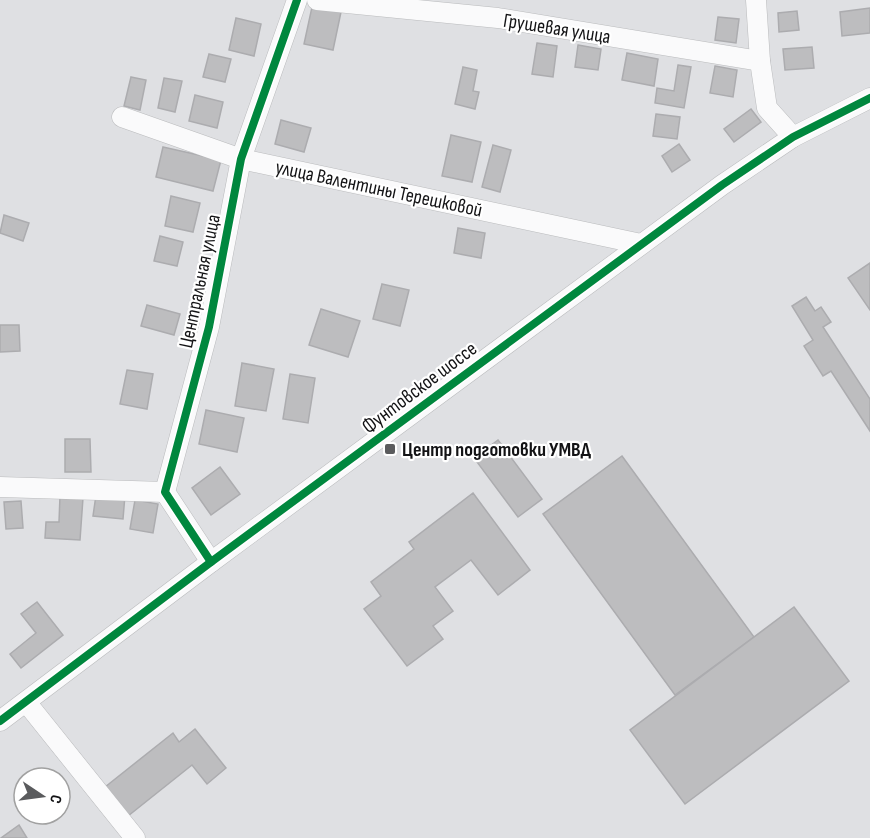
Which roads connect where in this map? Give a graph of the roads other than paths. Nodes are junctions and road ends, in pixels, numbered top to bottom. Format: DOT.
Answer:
graph roads {
  1 [pos="297,0"];
  2 [pos="317,0"];
  3 [pos="756,0"];
  4 [pos="760,61"];
  5 [pos="870,98"];
  6 [pos="122,117"];
  7 [pos="793,137"];
  8 [pos="241,159"];
  9 [pos="641,244"];
  10 [pos="0,487"];
  11 [pos="165,492"];
  12 [pos="211,562"];
  13 [pos="26,702"];
  14 [pos="0,721"];
  15 [pos="135,838"];
  1 -- 8 [label="street, Центральная улица"];
  2 -- 4 [label="street, Грушевая улица"];
  3 -- 4 [label="street"];
  4 -- 7 [label="street"];
  5 -- 7 [label="street, Фунтовское шоссе"];
  6 -- 8 [label="street, улица Валентины Терешковой"];
  7 -- 9 [label="street, Фунтовское шоссе"];
  8 -- 9 [label="street, улица Валентины Терешковой"];
  8 -- 11 [label="street, Центральная улица"];
  9 -- 12 [label="street, Фунтовское шоссе"];
  10 -- 11 [label="street"];
  11 -- 12 [label="street"];
  12 -- 13 [label="street, Фунтовское шоссе"];
  13 -- 14 [label="street, Фунтовское шоссе"];
  13 -- 15 [label="street"];
}
